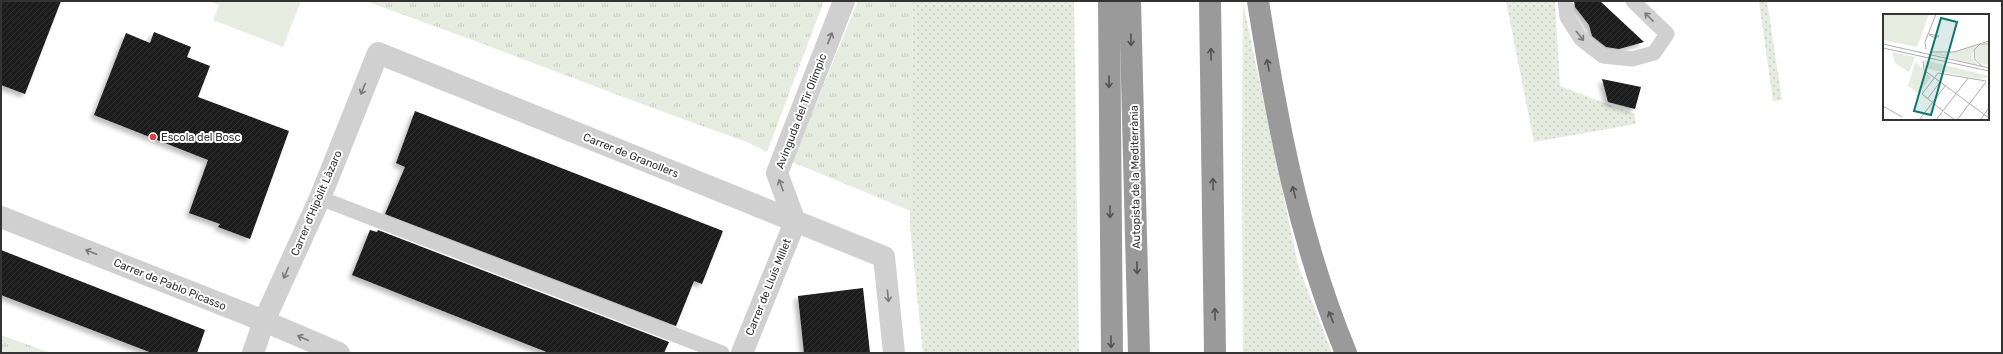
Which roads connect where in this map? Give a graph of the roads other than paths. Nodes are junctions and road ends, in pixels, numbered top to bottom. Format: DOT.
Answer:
graph roads {
  1 [pos="844,1"];
  2 [pos="1109,1"];
  3 [pos="1130,1"];
  4 [pos="1210,1"];
  5 [pos="1258,1"];
  6 [pos="1565,1"];
  7 [pos="1633,1"];
  8 [pos="378,53"];
  9 [pos="320,198"];
  10 [pos="1,216"];
  11 [pos="795,222"];
  12 [pos="264,321"];
  13 [pos="253,353"];
  14 [pos="339,353"];
  15 [pos="722,353"];
  16 [pos="742,353"];
  17 [pos="894,353"];
  18 [pos="1112,353"];
  19 [pos="1139,353"];
  20 [pos="1215,353"];
  21 [pos="1346,353"];
  11 -- 1 [label="street, Avinguda del Tir Olímpic, one-way"];
  2 -- 18 [label="highway, one-way"];
  3 -- 19 [label="highway, Autopista de la Mediterrània, one-way"];
  20 -- 4 [label="highway, one-way"];
  21 -- 5 [label="highway, one-way"];
  6 -- 7 [label="lane, one-way"];
  8 -- 9 [label="street, Carrer d'Hipòlit Làzaro, one-way"];
  8 -- 11 [label="street, Carrer de Granollers"];
  9 -- 12 [label="street, Carrer d'Hipòlit Làzaro, one-way"];
  9 -- 15 [label="lane"];
  12 -- 10 [label="street, Carrer de Pablo Picasso, one-way"];
  11 -- 16 [label="street, Carrer de Lluís Millet"];
  11 -- 17 [label="street, Carrer de Granollers, one-way"];
  12 -- 13 [label="street, Carrer d'Hipòlit Làzaro"];
  14 -- 12 [label="street, Carrer de Pablo Picasso, one-way"];
}
